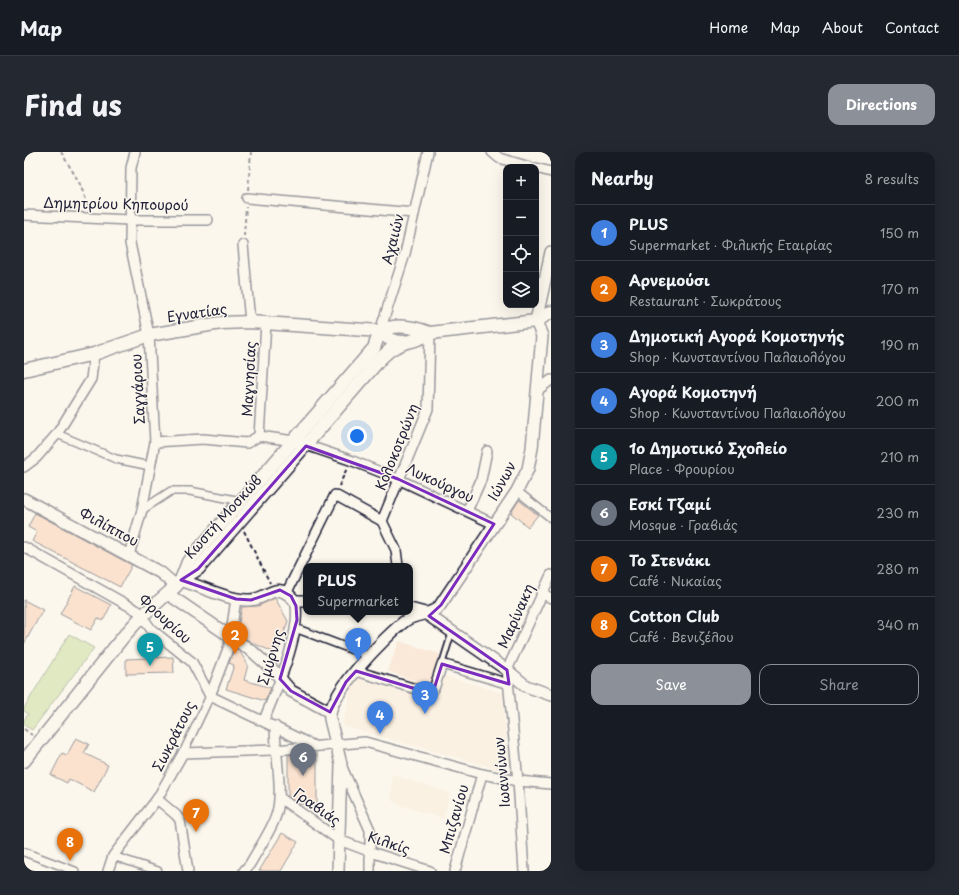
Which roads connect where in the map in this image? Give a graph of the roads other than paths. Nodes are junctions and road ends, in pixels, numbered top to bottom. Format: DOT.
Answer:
graph roads {
  1 [pos="135,152"];
  2 [pos="428,152"];
  3 [pos="492,152"];
  4 [pos="520,164"];
  5 [pos="539,169"];
  6 [pos="551,172"];
  7 [pos="247,198"];
  8 [pos="414,213"];
  9 [pos="24,215"];
  10 [pos="129,220"];
  11 [pos="208,220"];
  12 [pos="243,245"];
  13 [pos="551,252"];
  14 [pos="540,282"];
  15 [pos="551,312"];
  16 [pos="536,321"];
  17 [pos="250,322"];
  18 [pos="266,323"];
  19 [pos="380,331"];
  20 [pos="430,333"];
  21 [pos="149,335"];
  22 [pos="546,337"];
  23 [pos="406,342"];
  24 [pos="94,354"];
  25 [pos="24,370"];
  26 [pos="551,380"];
  27 [pos="538,390"];
  28 [pos="57,434"];
  29 [pos="259,436"];
  30 [pos="294,441"];
  31 [pos="155,442"];
  32 [pos="306,446"];
  33 [pos="487,451"];
  34 [pos="150,466"];
  35 [pos="24,467"];
  36 [pos="398,479"];
  37 [pos="517,491"];
  38 [pos="24,499"];
  39 [pos="241,502"];
  40 [pos="142,510"];
  41 [pos="467,511"];
  42 [pos="551,518"];
  43 [pos="382,521"];
  44 [pos="494,524"];
  45 [pos="24,547"];
  46 [pos="130,555"];
  47 [pos="398,563"];
  48 [pos="551,575"];
  49 [pos="175,586"];
  50 [pos="287,592"];
  51 [pos="541,593"];
  52 [pos="551,598"];
  53 [pos="236,599"];
  54 [pos="300,601"];
  55 [pos="413,610"];
  56 [pos="425,614"];
  57 [pos="142,616"];
  58 [pos="295,628"];
  59 [pos="452,632"];
  60 [pos="231,637"];
  61 [pos="369,656"];
  62 [pos="442,664"];
  63 [pos="507,670"];
  64 [pos="356,671"];
  65 [pos="280,679"];
  66 [pos="509,684"];
  67 [pos="210,696"];
  68 [pos="551,696"];
  69 [pos="330,712"];
  70 [pos="264,720"];
  71 [pos="275,726"];
  72 [pos="336,744"];
  73 [pos="314,746"];
  74 [pos="275,750"];
  75 [pos="183,753"];
  76 [pos="24,761"];
  77 [pos="341,764"];
  78 [pos="482,774"];
  79 [pos="518,781"];
  80 [pos="551,784"];
  81 [pos="280,798"];
  82 [pos="157,799"];
  83 [pos="339,840"];
  84 [pos="24,852"];
  85 [pos="371,852"];
  86 [pos="113,856"];
  87 [pos="75,871"];
  88 [pos="108,871"];
  89 [pos="158,871"];
  90 [pos="188,871"];
  91 [pos="244,871"];
  92 [pos="340,871"];
  93 [pos="370,871"];
  94 [pos="430,871"];
  95 [pos="455,871"];
  96 [pos="524,871"];
  1 -- 10 [label="street, Σαγγάριου"];
  2 -- 8 [label="street, Αχαιών"];
  3 -- 4 [label="street"];
  5 -- 6 [label="street"];
  7 -- 8 [label="street"];
  8 -- 19 [label="street, Αχαιών"];
  9 -- 10 [label="street, Δημητρίου Κηπουρού"];
  10 -- 11 [label="street, Δημητρίου Κηπουρού"];
  10 -- 21 [label="street, Σαγγάριου"];
  12 -- 17 [label="street"];
  13 -- 14 [label="street"];
  14 -- 16 [label="street"];
  15 -- 16 [label="main road"];
  16 -- 20 [label="main road"];
  16 -- 22 [label="street"];
  17 -- 18 [label="main road, Εγνατίας"];
  17 -- 21 [label="main road, Εγνατίας"];
  18 -- 19 [label="main road, Εγνατίας"];
  18 -- 29 [label="street, Μαγνησίας"];
  19 -- 20 [label="main road"];
  19 -- 23 [label="main road"];
  19 -- 30 [label="main road, Κωστή Μοσκώβ"];
  20 -- 23 [label="main road, Κωστή Μοσκώβ"];
  20 -- 36 [label="street, Κολοκοτρώνη"];
  21 -- 24 [label="main road, Εγνατίας"];
  21 -- 31 [label="street, Σαγγάριου"];
  22 -- 27 [label="street, Ιώνων"];
  23 -- 32 [label="main road, Κωστή Μοσκώβ"];
  24 -- 25 [label="main road, Εγνατίας"];
  24 -- 28 [label="street"];
  26 -- 27 [label="street"];
  27 -- 37 [label="street, Ιώνων"];
  28 -- 34 [label="street"];
  28 -- 35 [label="street"];
  29 -- 30 [label="street, Λυκούργου"];
  29 -- 31 [label="street"];
  30 -- 32 [label="street, Λυκούργου"];
  30 -- 39 [label="main road, Κωστή Μοσκώβ"];
  31 -- 34 [label="street, Σαγγάριου"];
  32 -- 36 [label="street, Λυκούργου"];
  32 -- 49 [label="main road, Κωστή Μοσκώβ"];
  33 -- 41 [label="street"];
  34 -- 40 [label="street, Σαγγάριου"];
  36 -- 41 [label="street, Λυκούργου"];
  36 -- 43 [label="street, Κολοκοτρώνη"];
  37 -- 42 [label="street"];
  37 -- 44 [label="street, Ιώνων"];
  38 -- 46 [label="street, Φιλίππου"];
  39 -- 40 [label="street"];
  39 -- 49 [label="main road, Κωστή Μοσκώβ"];
  40 -- 46 [label="street, Σαγγάριου"];
  41 -- 44 [label="street, Λυκούργου"];
  43 -- 47 [label="street"];
  43 -- 50 [label="street"];
  44 -- 56 [label="street, Ιώνων"];
  45 -- 57 [label="street, Φρουρίου"];
  46 -- 49 [label="street, Φιλίππου"];
  48 -- 51 [label="street, Μαρίνακη"];
  49 -- 53 [label="street"];
  49 -- 57 [label="main road"];
  49 -- 60 [label="street, Φιλίππου"];
  50 -- 53 [label="street"];
  50 -- 54 [label="street"];
  51 -- 52 [label="street"];
  51 -- 63 [label="street, Μαρίνακη"];
  53 -- 60 [label="street, Σωκράτους"];
  54 -- 58 [label="street, Σμύρνης"];
  55 -- 56 [label="street"];
  56 -- 59 [label="street"];
  56 -- 61 [label="street, Ιώνων"];
  57 -- 67 [label="street, Φρουρίου"];
  57 -- 76 [label="main road"];
  58 -- 61 [label="street"];
  58 -- 65 [label="street, Σμύρνης"];
  59 -- 62 [label="lane"];
  59 -- 63 [label="street"];
  60 -- 65 [label="street, Φιλίππου"];
  60 -- 67 [label="street, Σωκράτους"];
  61 -- 64 [label="street, Ιώνων"];
  62 -- 64 [label="street"];
  62 -- 66 [label="street"];
  63 -- 66 [label="street, Ιωαννίνων"];
  63 -- 68 [label="street"];
  64 -- 69 [label="street, Ιώνων"];
  65 -- 69 [label="street, Φιλίππου"];
  65 -- 70 [label="street, Σμύρνης"];
  66 -- 79 [label="street, Ιωαννίνων"];
  67 -- 70 [label="street"];
  67 -- 75 [label="street, Σωκράτους"];
  69 -- 72 [label="street"];
  70 -- 71 [label="street"];
  71 -- 73 [label="street"];
  71 -- 74 [label="street, Γραβιάς"];
  72 -- 73 [label="street"];
  72 -- 77 [label="street"];
  72 -- 78 [label="street"];
  73 -- 74 [label="street"];
  74 -- 75 [label="street"];
  74 -- 81 [label="street, Γραβιάς"];
  75 -- 82 [label="street, Σωκράτους"];
  77 -- 83 [label="street"];
  77 -- 85 [label="street"];
  78 -- 79 [label="street"];
  78 -- 95 [label="street, Μπιζανίου"];
  79 -- 80 [label="street"];
  79 -- 96 [label="street, Ιωαννίνων"];
  81 -- 83 [label="street, Γραβιάς"];
  81 -- 91 [label="street, Γραβιάς"];
  82 -- 86 [label="street, Σωκράτους"];
  82 -- 90 [label="street"];
  83 -- 85 [label="street, Κιλκίς"];
  83 -- 92 [label="street"];
  84 -- 87 [label="street"];
  85 -- 93 [label="street"];
  85 -- 94 [label="street, Κιλκίς"];
  86 -- 88 [label="street, Σωκράτους"];
  86 -- 89 [label="street"];
}
